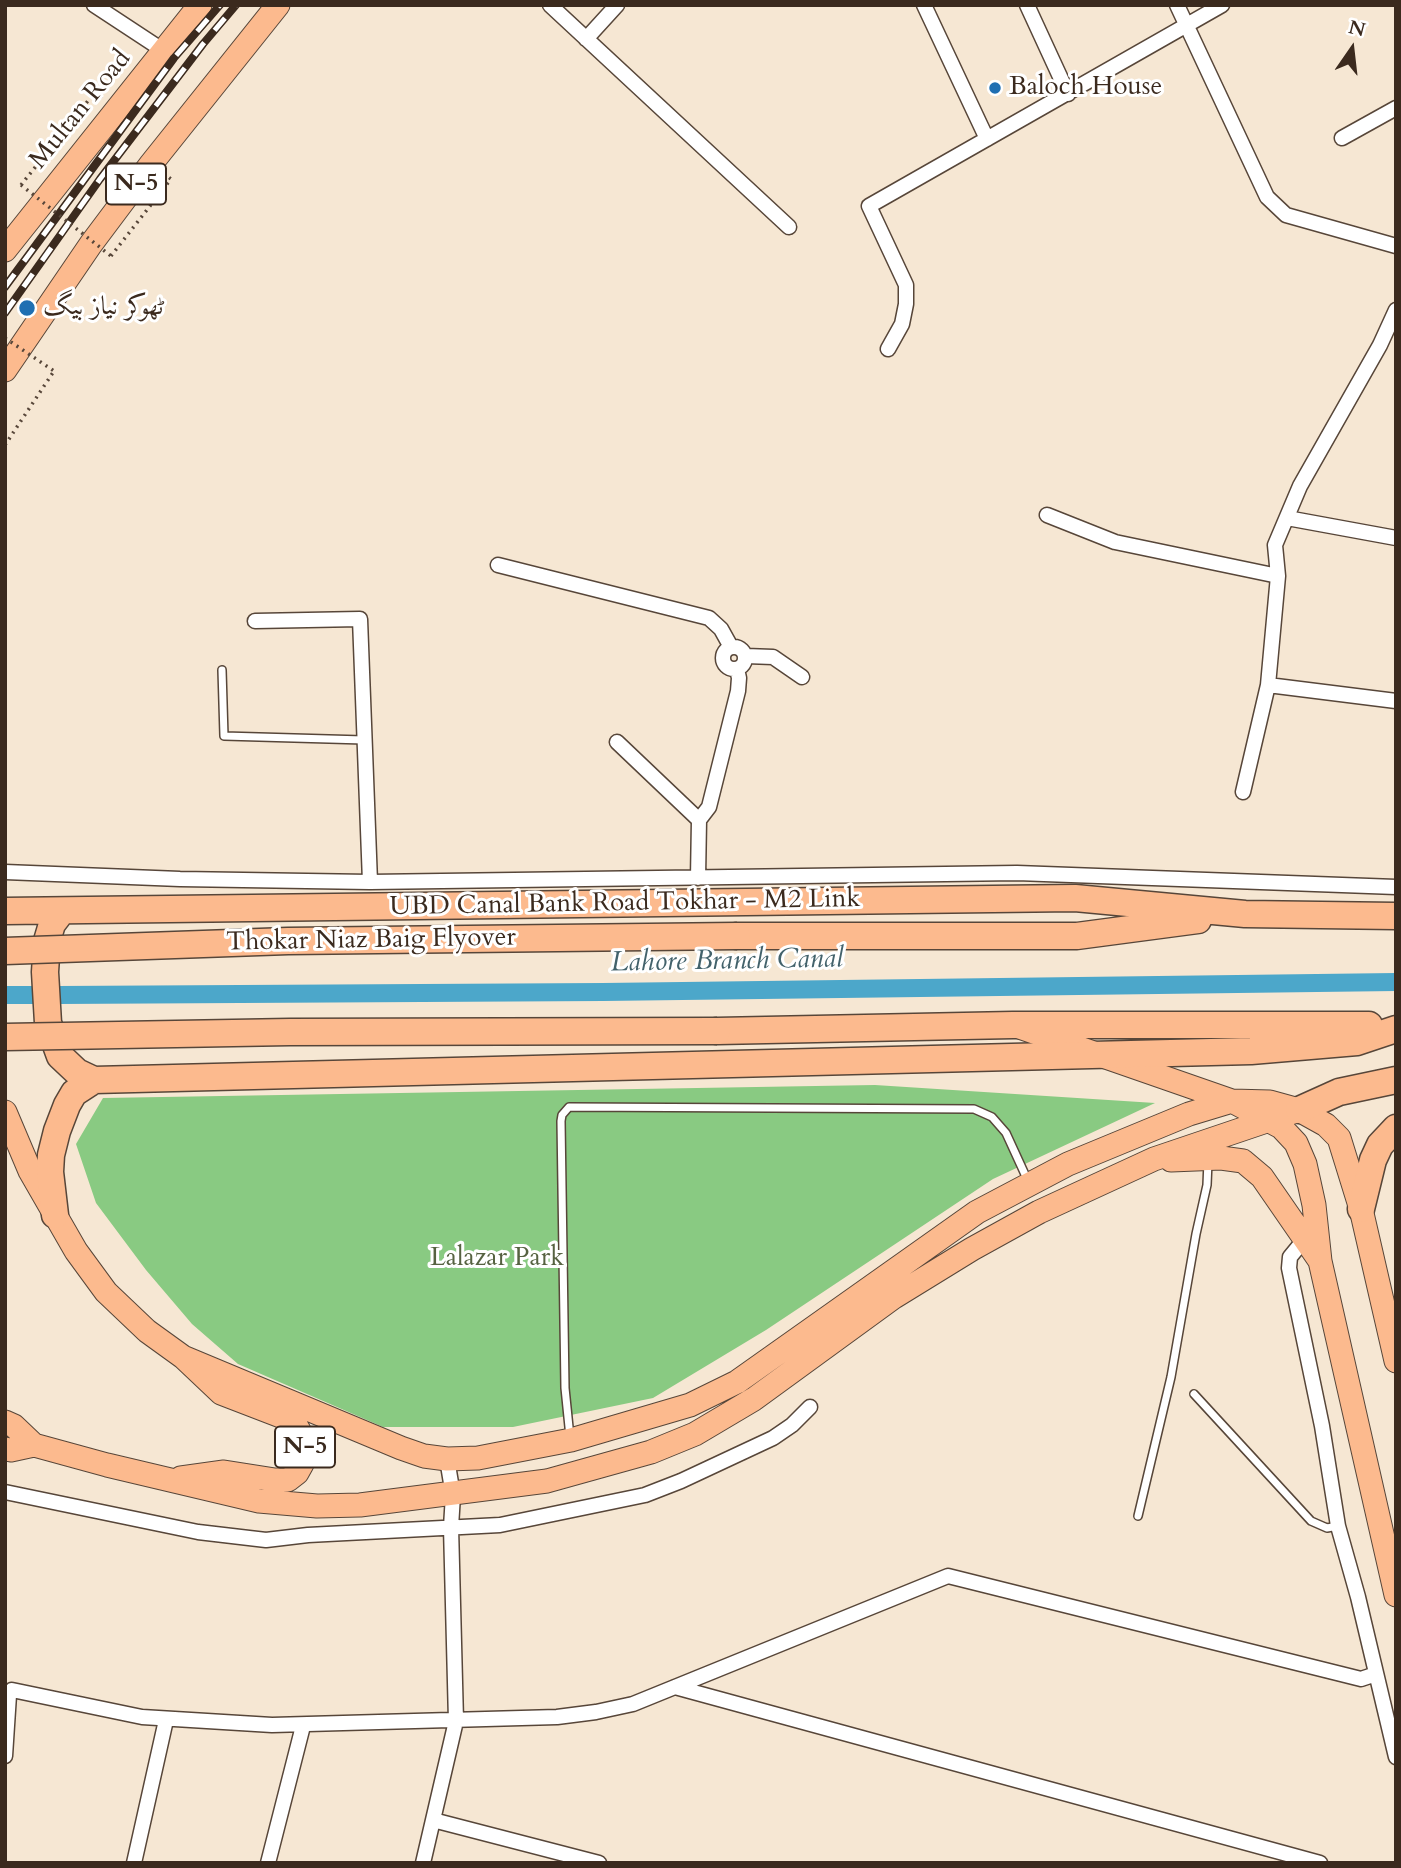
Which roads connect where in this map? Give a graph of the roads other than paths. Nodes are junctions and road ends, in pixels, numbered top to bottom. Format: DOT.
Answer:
graph roads {
  1 [pos="94,5"];
  2 [pos="200,5"];
  3 [pos="278,5"];
  4 [pos="550,5"];
  5 [pos="617,5"];
  6 [pos="925,5"];
  7 [pos="1027,5"];
  8 [pos="1177,5"];
  9 [pos="1222,5"];
  10 [pos="1187,26"];
  11 [pos="586,38"];
  12 [pos="164,51"];
  13 [pos="1068,94"];
  14 [pos="1396,108"];
  15 [pos="1342,138"];
  16 [pos="986,139"];
  17 [pos="789,227"];
  18 [pos="1396,246"];
  19 [pos="5,250"];
  20 [pos="1396,310"];
  21 [pos="888,349"];
  22 [pos="5,370"];
  23 [pos="1047,515"];
  24 [pos="1287,518"];
  25 [pos="1396,538"];
  26 [pos="498,565"];
  27 [pos="1278,576"];
  28 [pos="255,621"];
  29 [pos="731,647"];
  30 [pos="746,656"];
  31 [pos="222,670"];
  32 [pos="737,670"];
  33 [pos="802,677"];
  34 [pos="1268,685"];
  35 [pos="1396,701"];
  36 [pos="365,740"];
  37 [pos="617,742"];
  38 [pos="1243,792"];
  39 [pos="699,820"];
  40 [pos="5,872"];
  41 [pos="698,878"];
  42 [pos="370,882"];
  43 [pos="1396,887"];
  44 [pos="5,911"];
  45 [pos="62,911"];
  46 [pos="1245,914"];
  47 [pos="1396,916"];
  48 [pos="5,951"];
  49 [pos="1013,1025"];
  50 [pos="1396,1027"];
  51 [pos="5,1037"];
  52 [pos="1101,1056"];
  53 [pos="94,1080"];
  54 [pos="1396,1080"];
  55 [pos="1231,1101"];
  56 [pos="1298,1110"];
  57 [pos="5,1112"];
  58 [pos="1268,1118"];
  59 [pos="1396,1128"];
  60 [pos="1154,1159"];
  61 [pos="1208,1160"];
  62 [pos="1029,1185"];
  63 [pos="1361,1209"];
  64 [pos="55,1215"];
  65 [pos="1304,1240"];
  66 [pos="1320,1261"];
  67 [pos="183,1357"];
  68 [pos="1396,1361"];
  69 [pos="1195,1394"];
  70 [pos="810,1407"];
  71 [pos="5,1422"];
  72 [pos="571,1440"];
  73 [pos="34,1445"];
  74 [pos="5,1449"];
  75 [pos="447,1459"];
  76 [pos="171,1479"];
  77 [pos="5,1492"];
  78 [pos="453,1495"];
  79 [pos="1138,1516"];
  80 [pos="1338,1526"];
  81 [pos="451,1527"];
  82 [pos="1396,1595"];
  83 [pos="1377,1674"];
  84 [pos="675,1687"];
  85 [pos="166,1720"];
  86 [pos="456,1721"];
  87 [pos="303,1726"];
  88 [pos="5,1756"];
  89 [pos="1396,1757"];
  90 [pos="433,1820"];
  91 [pos="134,1863"];
  92 [pos="268,1863"];
  93 [pos="424,1863"];
  94 [pos="599,1863"];
  95 [pos="1320,1863"];
  1 -- 12 [label="street"];
  2 -- 12 [label="main road, Multan Road / N-5"];
  3 -- 22 [label="main road, N-5"];
  4 -- 11 [label="street"];
  5 -- 11 [label="street"];
  6 -- 16 [label="street"];
  7 -- 13 [label="street"];
  8 -- 10 [label="street"];
  9 -- 10 [label="street"];
  10 -- 13 [label="street"];
  10 -- 18 [label="street"];
  11 -- 17 [label="street"];
  12 -- 19 [label="main road, Multan Road / N-5"];
  13 -- 16 [label="street"];
  14 -- 15 [label="street"];
  16 -- 21 [label="street"];
  20 -- 24 [label="street"];
  23 -- 27 [label="street"];
  24 -- 25 [label="street"];
  24 -- 27 [label="street"];
  26 -- 29 [label="street"];
  27 -- 34 [label="street"];
  28 -- 36 [label="street"];
  29 -- 30 [label="street"];
  29 -- 32 [label="street"];
  30 -- 32 [label="street"];
  30 -- 33 [label="street"];
  31 -- 36 [label="lane"];
  32 -- 39 [label="street"];
  34 -- 35 [label="street"];
  34 -- 38 [label="street"];
  36 -- 42 [label="street"];
  37 -- 39 [label="street"];
  39 -- 41 [label="street"];
  40 -- 42 [label="street"];
  41 -- 42 [label="street"];
  41 -- 43 [label="street"];
  44 -- 45 [label="highway, UBD Canal Bank Road Tokhar - M2 Link"];
  45 -- 46 [label="highway, UBD Canal Bank Road Tokhar - M2 Link"];
  45 -- 53 [label="highway"];
  46 -- 47 [label="highway"];
  46 -- 48 [label="highway, Thokar Niaz Baig Flyover, bridge"];
  49 -- 50 [label="highway"];
  49 -- 51 [label="highway, bridge"];
  49 -- 52 [label="main road"];
  50 -- 52 [label="highway"];
  52 -- 53 [label="highway"];
  52 -- 55 [label="main road"];
  53 -- 64 [label="highway"];
  54 -- 56 [label="highway"];
  55 -- 56 [label="main road"];
  55 -- 58 [label="main road"];
  55 -- 62 [label="main road"];
  56 -- 58 [label="main road"];
  56 -- 63 [label="main road"];
  57 -- 64 [label="main road, N-5"];
  58 -- 60 [label="main road"];
  58 -- 66 [label="main road"];
  59 -- 63 [label="highway"];
  60 -- 61 [label="main road"];
  60 -- 78 [label="main road"];
  61 -- 65 [label="main road"];
  61 -- 79 [label="lane"];
  62 -- 72 [label="main road"];
  62 -- 72 [label="lane"];
  63 -- 68 [label="main road"];
  64 -- 67 [label="main road, N-5"];
  65 -- 66 [label="main road"];
  65 -- 80 [label="street"];
  66 -- 82 [label="main road"];
  67 -- 75 [label="main road"];
  67 -- 76 [label="main road, N-5"];
  69 -- 80 [label="lane"];
  70 -- 81 [label="street"];
  71 -- 73 [label="main road, N-5"];
  72 -- 75 [label="main road"];
  73 -- 74 [label="main road"];
  73 -- 76 [label="main road, N-5"];
  75 -- 78 [label="street"];
  76 -- 78 [label="main road"];
  77 -- 81 [label="street"];
  78 -- 81 [label="street"];
  80 -- 83 [label="street"];
  81 -- 86 [label="street"];
  83 -- 84 [label="street"];
  83 -- 89 [label="street"];
  84 -- 86 [label="street"];
  84 -- 95 [label="street"];
  85 -- 87 [label="street"];
  85 -- 88 [label="street"];
  85 -- 91 [label="street"];
  86 -- 87 [label="street"];
  86 -- 90 [label="street"];
  87 -- 92 [label="street"];
  90 -- 93 [label="street"];
  90 -- 94 [label="street"];
}
